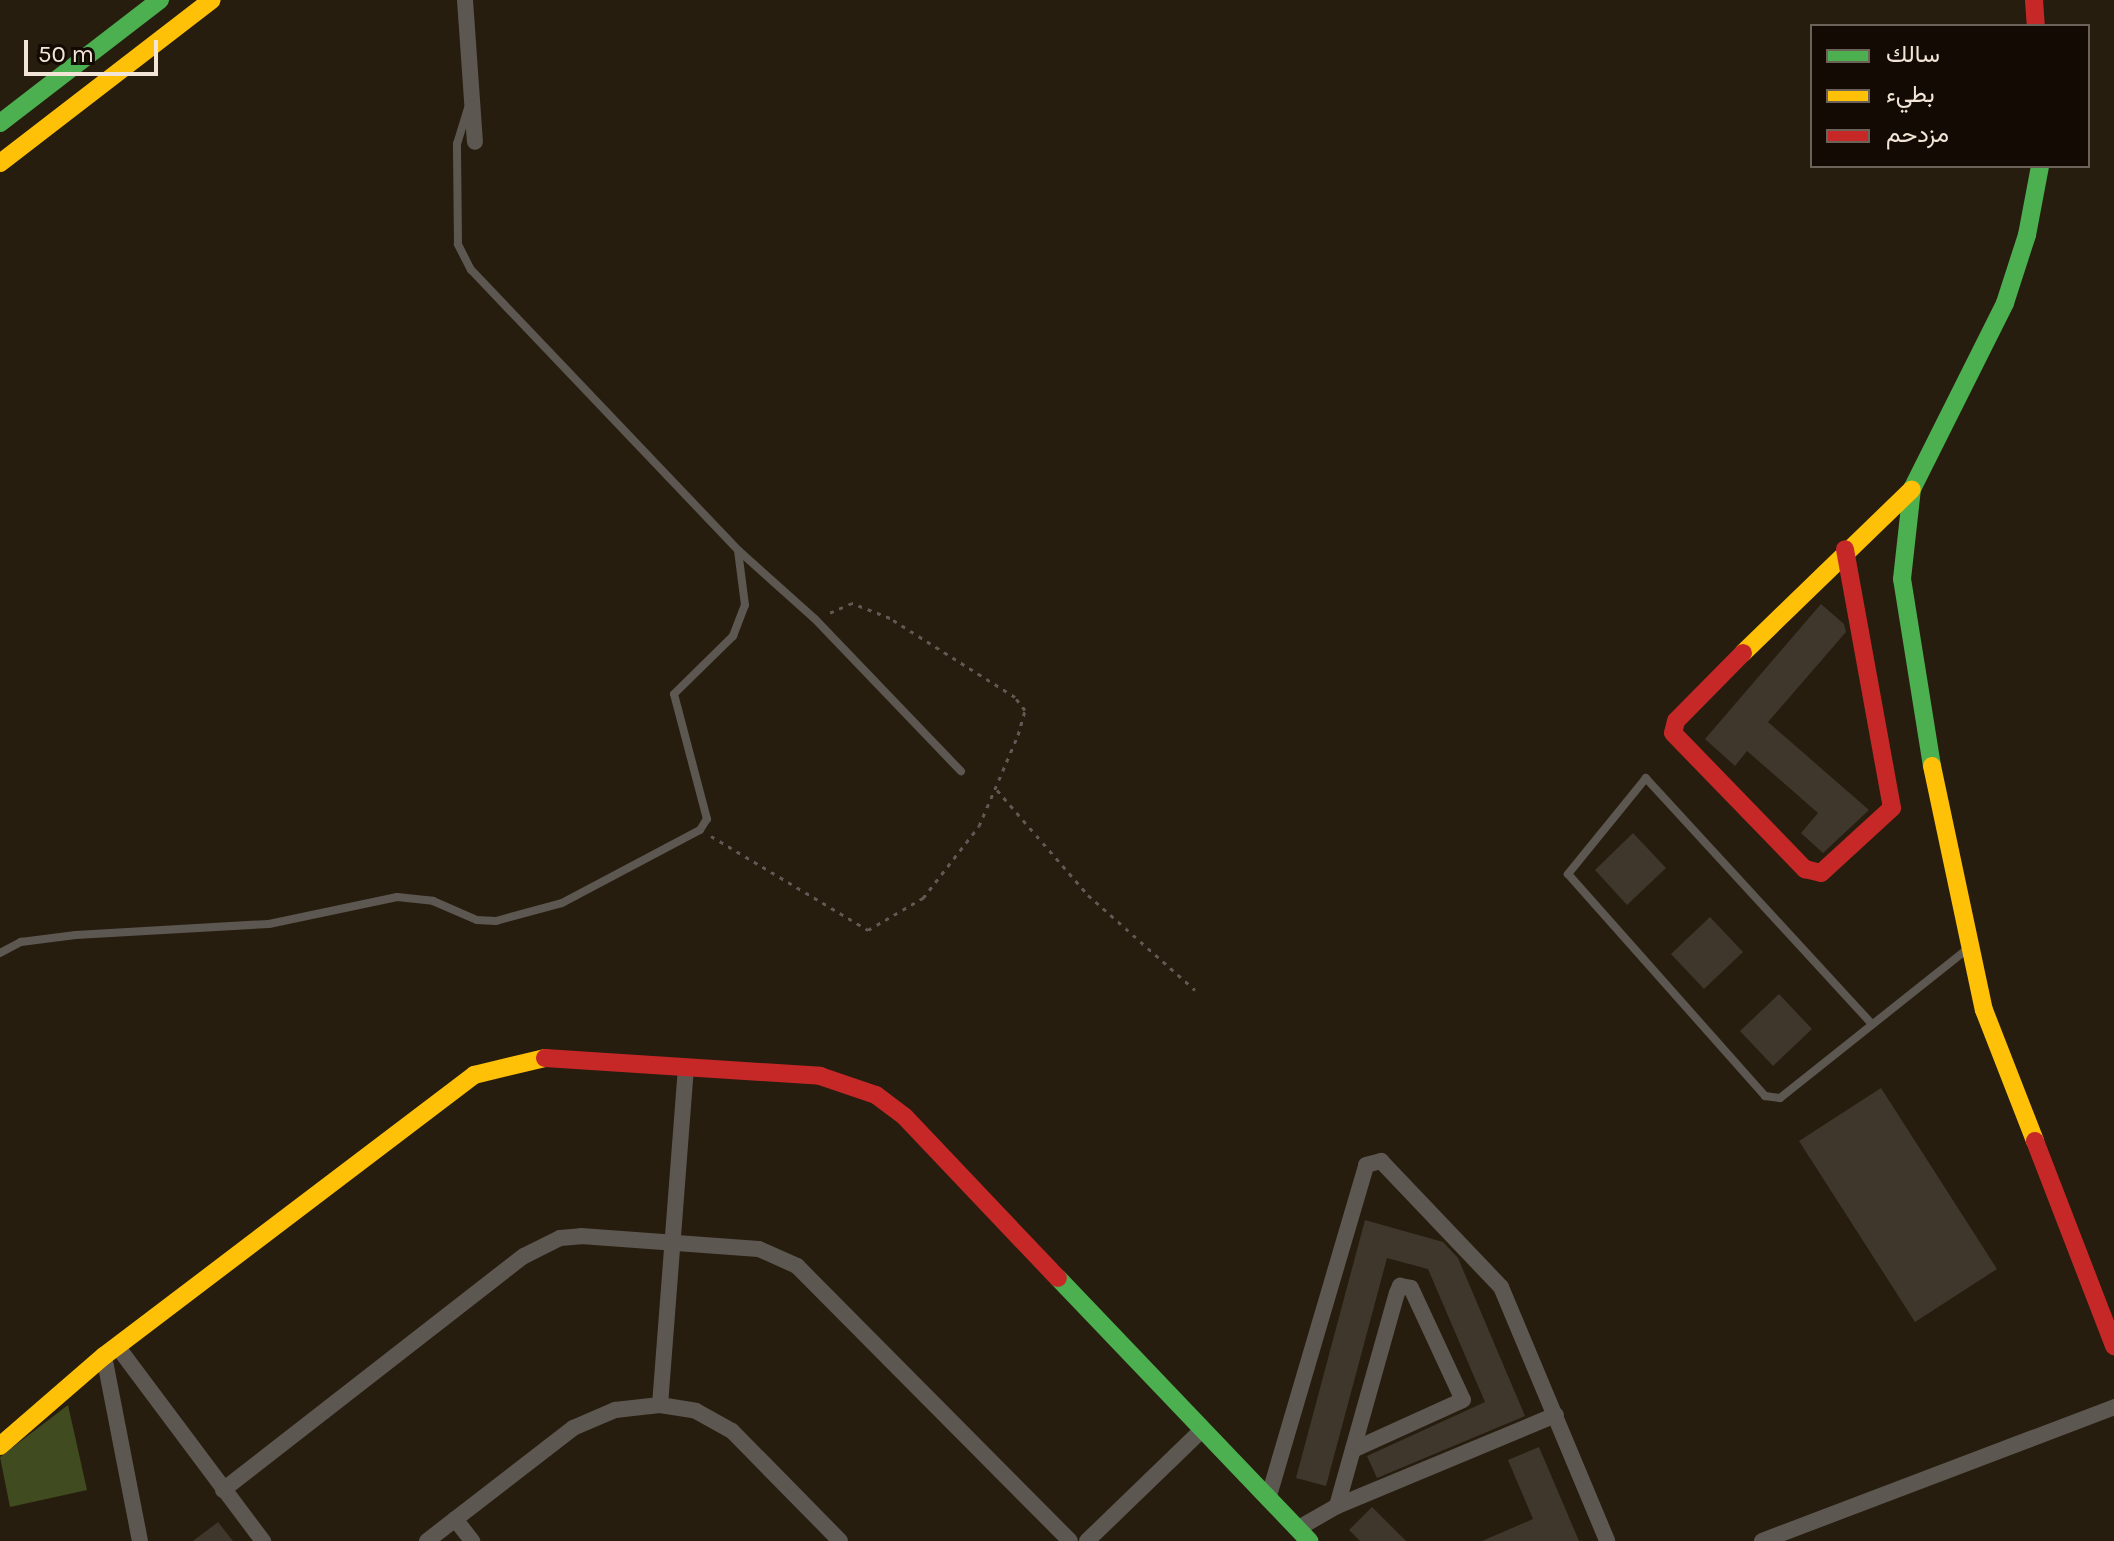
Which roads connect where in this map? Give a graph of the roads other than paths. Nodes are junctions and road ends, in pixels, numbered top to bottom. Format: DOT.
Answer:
graph roads {
  1 [pos="160,0"];
  2 [pos="212,0"];
  3 [pos="465,0"];
  4 [pos="2034,0"];
  5 [pos="2036,24"];
  6 [pos="472,96"];
  7 [pos="0,123"];
  8 [pos="475,142"];
  9 [pos="0,163"];
  10 [pos="2040,168"];
  11 [pos="1912,489"];
  12 [pos="1845,549"];
  13 [pos="738,550"];
  14 [pos="961,771"];
  15 [pos="1970,947"];
  16 [pos="0,953"];
  17 [pos="1871,1023"];
  18 [pos="686,1069"];
  19 [pos="669,1242"];
  20 [pos="2114,1346"];
  21 [pos="110,1351"];
  22 [pos="660,1405"];
  23 [pos="2114,1407"];
  24 [pos="1556,1415"];
  25 [pos="1202,1430"];
  26 [pos="0,1446"];
  27 [pos="1353,1450"];
  28 [pos="223,1490"];
  29 [pos="1268,1499"];
  30 [pos="1337,1506"];
  31 [pos="455,1519"];
  32 [pos="1303,1535"];
  33 [pos="140,1541"];
  34 [pos="263,1541"];
  35 [pos="427,1541"];
  36 [pos="472,1541"];
  37 [pos="840,1541"];
  38 [pos="1070,1541"];
  39 [pos="1087,1541"];
  40 [pos="1607,1541"];
  41 [pos="1762,1541"];
  1 -- 7 [label="street"];
  2 -- 9 [label="street"];
  3 -- 6 [label="street"];
  4 -- 5 [label="street"];
  6 -- 8 [label="street"];
  6 -- 13 [label="lane"];
  10 -- 11 [label="street"];
  11 -- 12 [label="street"];
  11 -- 15 [label="street"];
  12 -- 12 [label="street"];
  13 -- 14 [label="lane"];
  13 -- 16 [label="lane"];
  15 -- 17 [label="lane"];
  15 -- 20 [label="street"];
  17 -- 17 [label="lane"];
  18 -- 19 [label="street"];
  18 -- 21 [label="street"];
  18 -- 25 [label="street"];
  19 -- 22 [label="street"];
  19 -- 28 [label="street"];
  19 -- 38 [label="street"];
  21 -- 26 [label="street"];
  21 -- 28 [label="street"];
  21 -- 33 [label="street"];
  22 -- 31 [label="street"];
  22 -- 37 [label="street"];
  23 -- 41 [label="street"];
  24 -- 29 [label="street"];
  24 -- 30 [label="street"];
  24 -- 40 [label="street"];
  25 -- 29 [label="street"];
  25 -- 39 [label="street"];
  27 -- 27 [label="street"];
  27 -- 30 [label="street"];
  28 -- 34 [label="street"];
  29 -- 32 [label="street"];
  30 -- 32 [label="street"];
  31 -- 35 [label="street"];
  31 -- 36 [label="street"];
}
